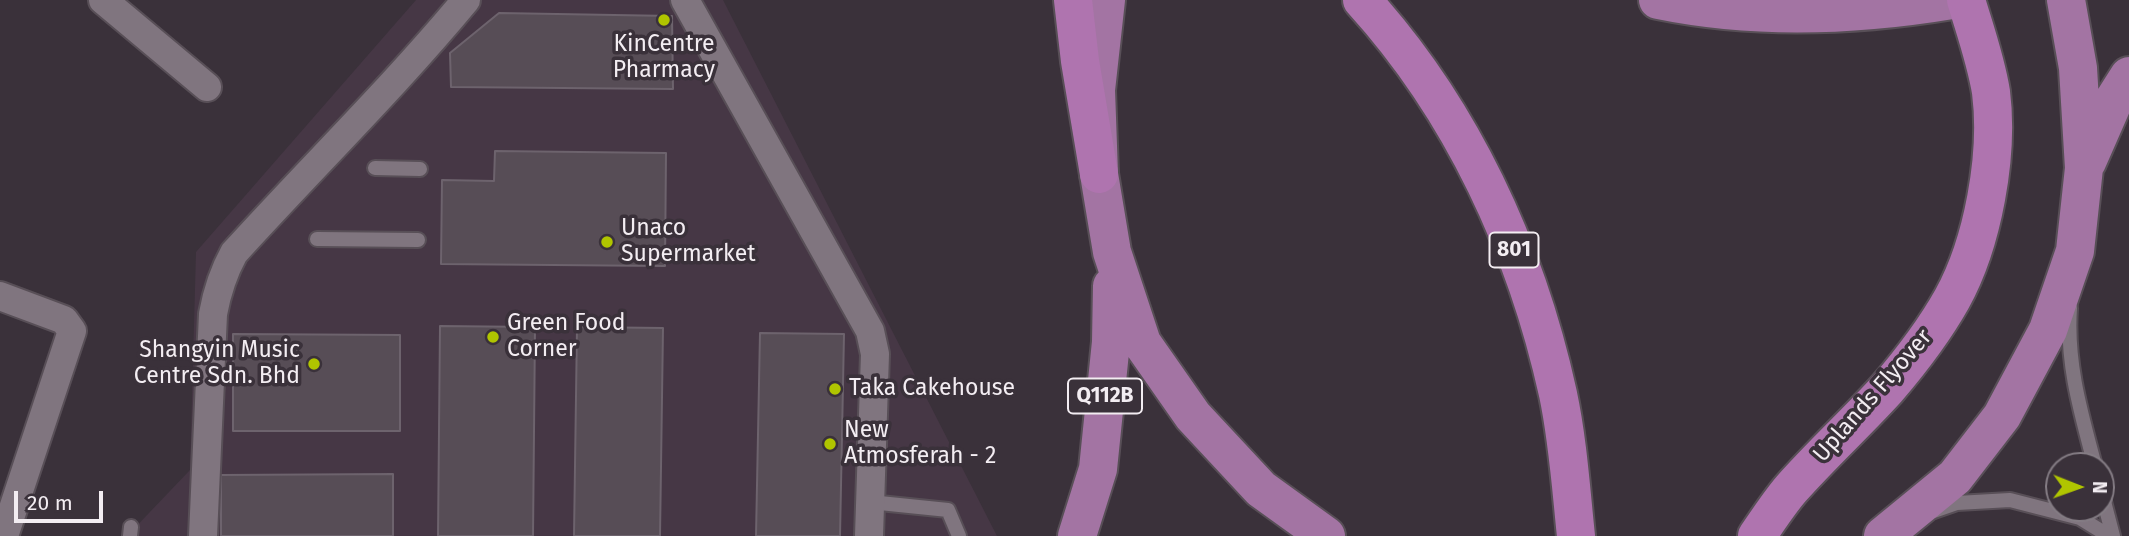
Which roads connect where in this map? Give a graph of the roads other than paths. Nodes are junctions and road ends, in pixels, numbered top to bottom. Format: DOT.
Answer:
graph roads {
  1 [pos="103,0"];
  2 [pos="466,0"];
  3 [pos="685,0"];
  4 [pos="1073,0"];
  5 [pos="1106,0"];
  6 [pos="1362,0"];
  7 [pos="1658,0"];
  8 [pos="1952,0"];
  9 [pos="1966,0"];
  10 [pos="2066,0"];
  11 [pos="2129,76"];
  12 [pos="207,87"];
  13 [pos="375,168"];
  14 [pos="2084,168"];
  15 [pos="420,169"];
  16 [pos="1100,174"];
  17 [pos="317,239"];
  18 [pos="418,240"];
  19 [pos="2075,251"];
  20 [pos="1112,252"];
  21 [pos="0,296"];
  22 [pos="2091,452"];
  23 [pos="870,502"];
  24 [pos="1892,529"];
  25 [pos="4,536"];
  26 [pos="203,536"];
  27 [pos="869,536"];
  28 [pos="959,536"];
  29 [pos="1077,536"];
  30 [pos="1326,536"];
  31 [pos="1576,536"];
  32 [pos="1756,536"];
  33 [pos="2111,536"];
  1 -- 12 [label="street"];
  2 -- 26 [label="street"];
  3 -- 23 [label="street"];
  4 -- 16 [label="highway"];
  5 -- 16 [label="main road"];
  6 -- 31 [label="highway, 801"];
  7 -- 8 [label="main road"];
  9 -- 32 [label="highway, Uplands Flyover"];
  10 -- 14 [label="main road"];
  11 -- 14 [label="main road"];
  13 -- 15 [label="lane"];
  14 -- 19 [label="main road"];
  16 -- 20 [label="main road"];
  17 -- 18 [label="lane"];
  19 -- 22 [label="lane"];
  19 -- 24 [label="main road"];
  20 -- 29 [label="main road, Q112B"];
  20 -- 30 [label="main road"];
  21 -- 25 [label="street"];
  23 -- 27 [label="street"];
  23 -- 28 [label="lane"];
  24 -- 33 [label="lane"];
}
